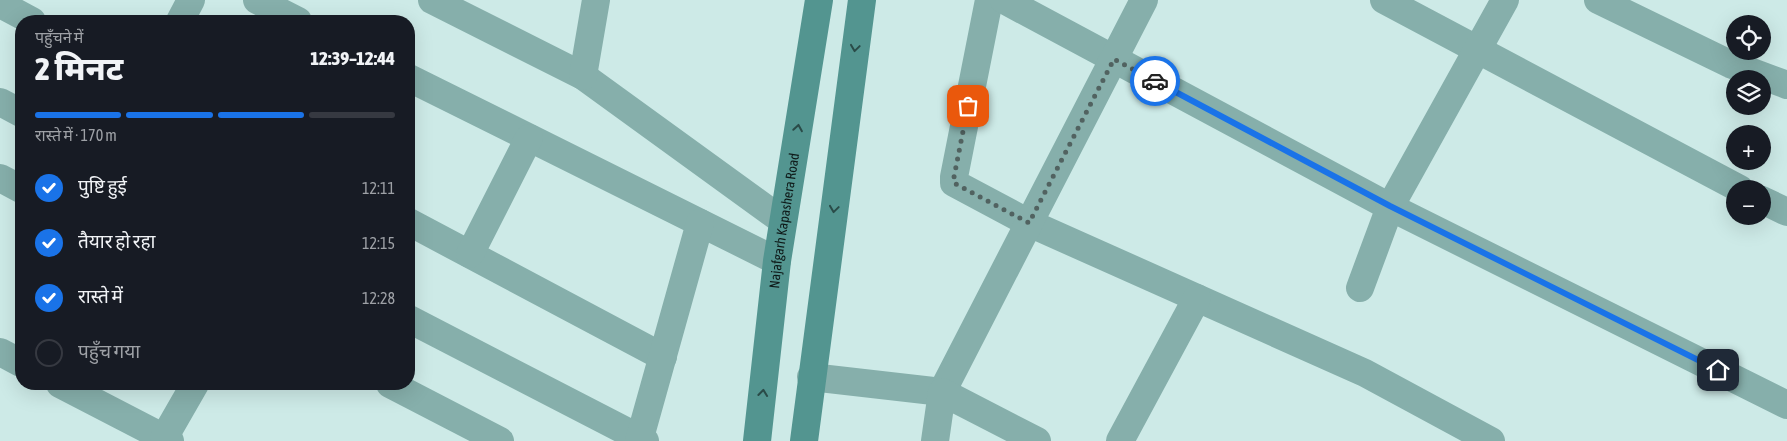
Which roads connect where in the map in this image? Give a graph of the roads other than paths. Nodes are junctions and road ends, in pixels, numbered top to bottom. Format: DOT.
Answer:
graph roads {
  1 [pos="191,0"];
  2 [pos="257,0"];
  3 [pos="432,0"];
  4 [pos="596,0"];
  5 [pos="819,0"];
  6 [pos="862,0"];
  7 [pos="989,0"];
  8 [pos="1004,0"];
  9 [pos="1144,0"];
  10 [pos="1384,0"];
  11 [pos="1504,0"];
  12 [pos="1598,0"];
  13 [pos="0,4"];
  14 [pos="21,15"];
  15 [pos="183,15"];
  16 [pos="286,15"];
  17 [pos="1478,49"];
  18 [pos="1114,59"];
  19 [pos="583,76"];
  20 [pos="415,81"];
  21 [pos="1787,85"];
  22 [pos="0,102"];
  23 [pos="15,110"];
  24 [pos="530,138"];
  25 [pos="0,178"];
  26 [pos="1726,181"];
  27 [pos="15,187"];
  28 [pos="1771,204"];
  29 [pos="1390,206"];
  30 [pos="1787,212"];
  31 [pos="783,221"];
  32 [pos="700,223"];
  33 [pos="1029,223"];
  34 [pos="415,225"];
  35 [pos="470,254"];
  36 [pos="777,261"];
  37 [pos="1360,288"];
  38 [pos="1197,298"];
  39 [pos="415,322"];
  40 [pos="663,357"];
  41 [pos="811,378"];
  42 [pos="71,390"];
  43 [pos="191,390"];
  44 [pos="402,390"];
  45 [pos="942,392"];
  46 [pos="1787,404"];
  47 [pos="167,440"];
  48 [pos="641,440"];
  49 [pos="500,441"];
  50 [pos="757,441"];
  51 [pos="804,441"];
  52 [pos="935,441"];
  53 [pos="1037,441"];
  54 [pos="1120,441"];
  55 [pos="1491,441"];
  1 -- 15 [label="street"];
  2 -- 16 [label="street"];
  3 -- 19 [label="street"];
  4 -- 19 [label="street"];
  31 -- 5 [label="main road, Najafgarh Kapashera Road, one-way"];
  6 -- 41 [label="main road, one-way"];
  7 -- 33 [label="street"];
  8 -- 18 [label="street"];
  9 -- 18 [label="street"];
  10 -- 17 [label="street"];
  11 -- 17 [label="street"];
  12 -- 21 [label="street"];
  13 -- 14 [label="street"];
  17 -- 26 [label="street"];
  17 -- 29 [label="street"];
  18 -- 29 [label="street"];
  18 -- 33 [label="street"];
  19 -- 31 [label="street"];
  20 -- 24 [label="street"];
  22 -- 23 [label="street"];
  24 -- 32 [label="street"];
  24 -- 35 [label="street"];
  25 -- 27 [label="street"];
  28 -- 30 [label="street"];
  29 -- 37 [label="street"];
  29 -- 46 [label="street"];
  31 -- 36 [label="main road, Najafgarh Kapashera Road"];
  32 -- 36 [label="street"];
  32 -- 40 [label="street"];
  33 -- 38 [label="street"];
  33 -- 45 [label="street"];
  34 -- 35 [label="street"];
  35 -- 40 [label="street"];
  50 -- 36 [label="main road, Najafgarh Kapashera Road, one-way"];
  38 -- 54 [label="street"];
  38 -- 55 [label="street"];
  39 -- 48 [label="street"];
  40 -- 48 [label="street"];
  41 -- 45 [label="street"];
  41 -- 51 [label="main road"];
  42 -- 47 [label="street"];
  43 -- 47 [label="street"];
  44 -- 49 [label="street"];
  45 -- 52 [label="street"];
  45 -- 53 [label="street"];
}
